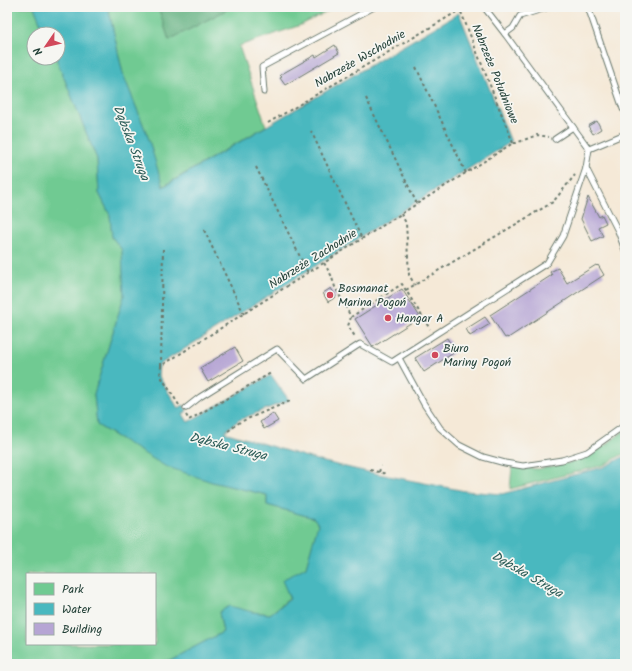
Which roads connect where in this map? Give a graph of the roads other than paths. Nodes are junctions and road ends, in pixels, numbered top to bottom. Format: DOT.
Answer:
graph roads {
  1 [pos="374,7"];
  2 [pos="484,7"];
  3 [pos="549,7"];
  4 [pos="588,7"];
  5 [pos="505,34"];
  6 [pos="264,92"];
  7 [pos="623,109"];
  8 [pos="573,127"];
  9 [pos="625,134"];
  10 [pos="555,139"];
  11 [pos="589,149"];
  12 [pos="586,168"];
  13 [pos="625,250"];
  14 [pos="398,358"];
  15 [pos="185,411"];
  16 [pos="625,425"];
  1 -- 6 [label="lane"];
  2 -- 5 [label="lane"];
  3 -- 5 [label="lane"];
  4 -- 7 [label="lane"];
  5 -- 8 [label="lane"];
  8 -- 10 [label="lane"];
  8 -- 11 [label="lane"];
  9 -- 11 [label="lane"];
  11 -- 12 [label="lane"];
  12 -- 13 [label="lane"];
  12 -- 14 [label="lane"];
  14 -- 15 [label="lane"];
  14 -- 16 [label="lane"];
}
